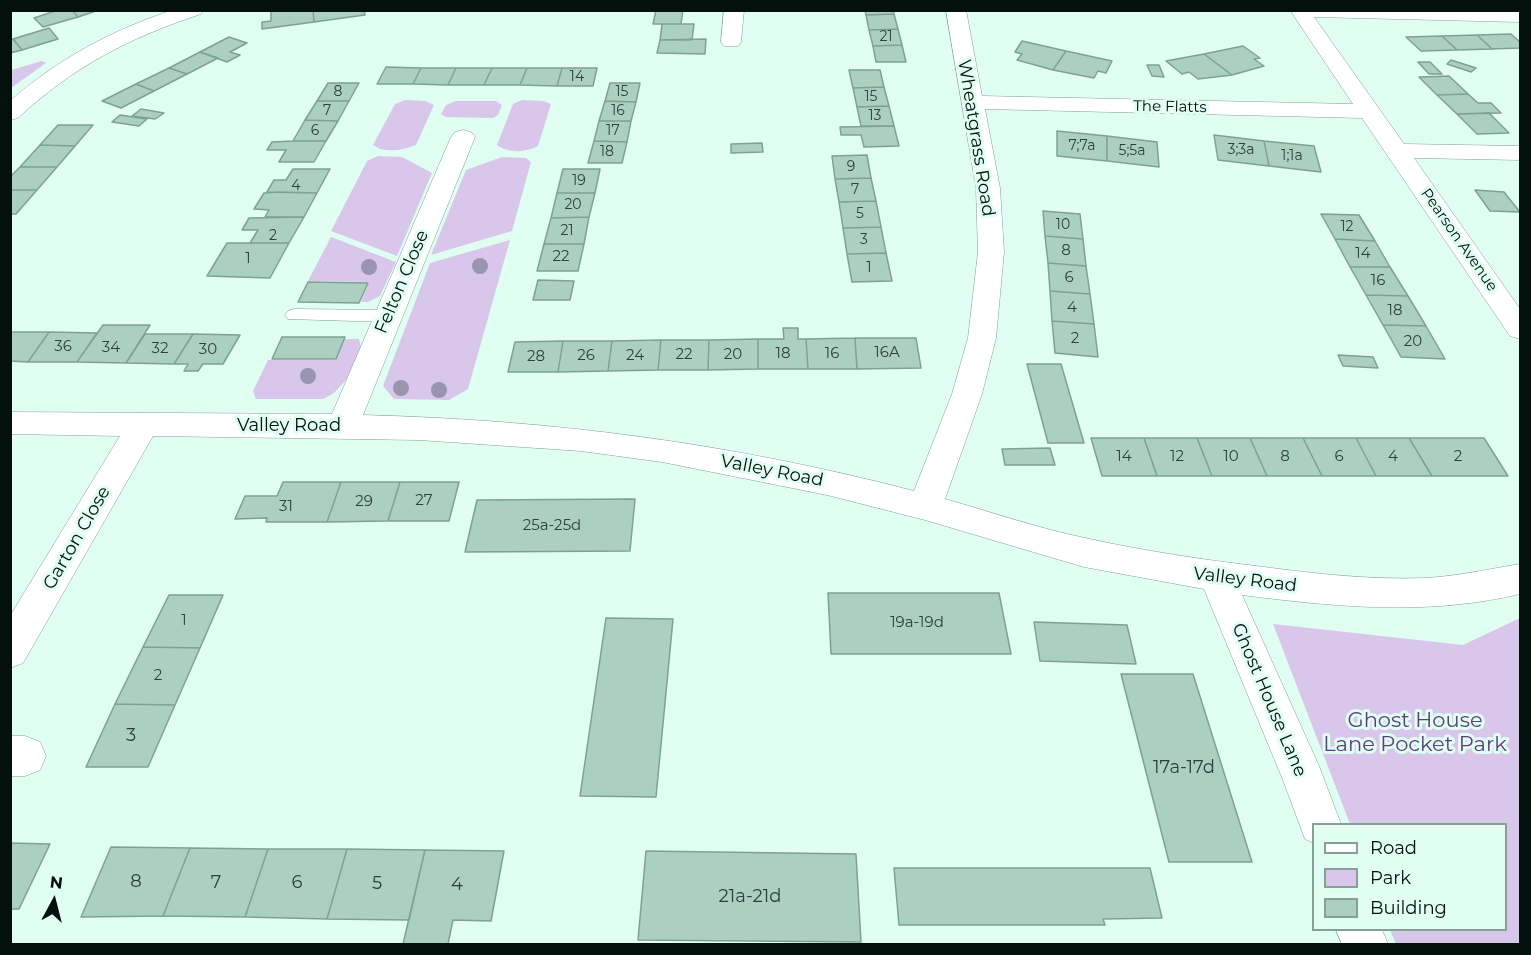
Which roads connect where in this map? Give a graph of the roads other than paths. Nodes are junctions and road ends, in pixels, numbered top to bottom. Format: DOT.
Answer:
graph roads {
  1 [pos="194,10"];
  2 [pos="734,10"];
  3 [pos="956,10"];
  4 [pos="1300,11"];
  5 [pos="1521,16"];
  6 [pos="731,42"];
  7 [pos="971,102"];
  8 [pos="1370,111"];
  9 [pos="10,113"];
  10 [pos="463,137"];
  11 [pos="1397,151"];
  12 [pos="1521,153"];
  13 [pos="294,315"];
  14 [pos="388,316"];
  15 [pos="1521,329"];
  16 [pos="10,423"];
  17 [pos="143,425"];
  18 [pos="343,426"];
  19 [pos="925,507"];
  20 [pos="1216,576"];
  21 [pos="1521,579"];
  22 [pos="10,651"];
  23 [pos="1319,823"];
  24 [pos="1359,931"];
  25 [pos="1365,945"];
  1 -- 9 [label="street"];
  2 -- 6 [label="street"];
  3 -- 7 [label="street, Wheatgrass Road"];
  4 -- 5 [label="street"];
  4 -- 8 [label="street, Pearson Avenue"];
  7 -- 8 [label="street, The Flatts"];
  7 -- 19 [label="street, Wheatgrass Road"];
  8 -- 11 [label="street, Pearson Avenue"];
  10 -- 14 [label="street, Felton Close"];
  11 -- 12 [label="street"];
  11 -- 15 [label="street, Pearson Avenue"];
  13 -- 14 [label="lane"];
  14 -- 18 [label="street, Felton Close"];
  16 -- 17 [label="street, Valley Road"];
  17 -- 18 [label="street, Valley Road"];
  17 -- 22 [label="street, Garton Close"];
  18 -- 19 [label="street, Valley Road"];
  19 -- 20 [label="street, Valley Road"];
  20 -- 21 [label="street, Valley Road"];
  20 -- 23 [label="street, Ghost House Lane"];
  24 -- 25 [label="street"];
}
